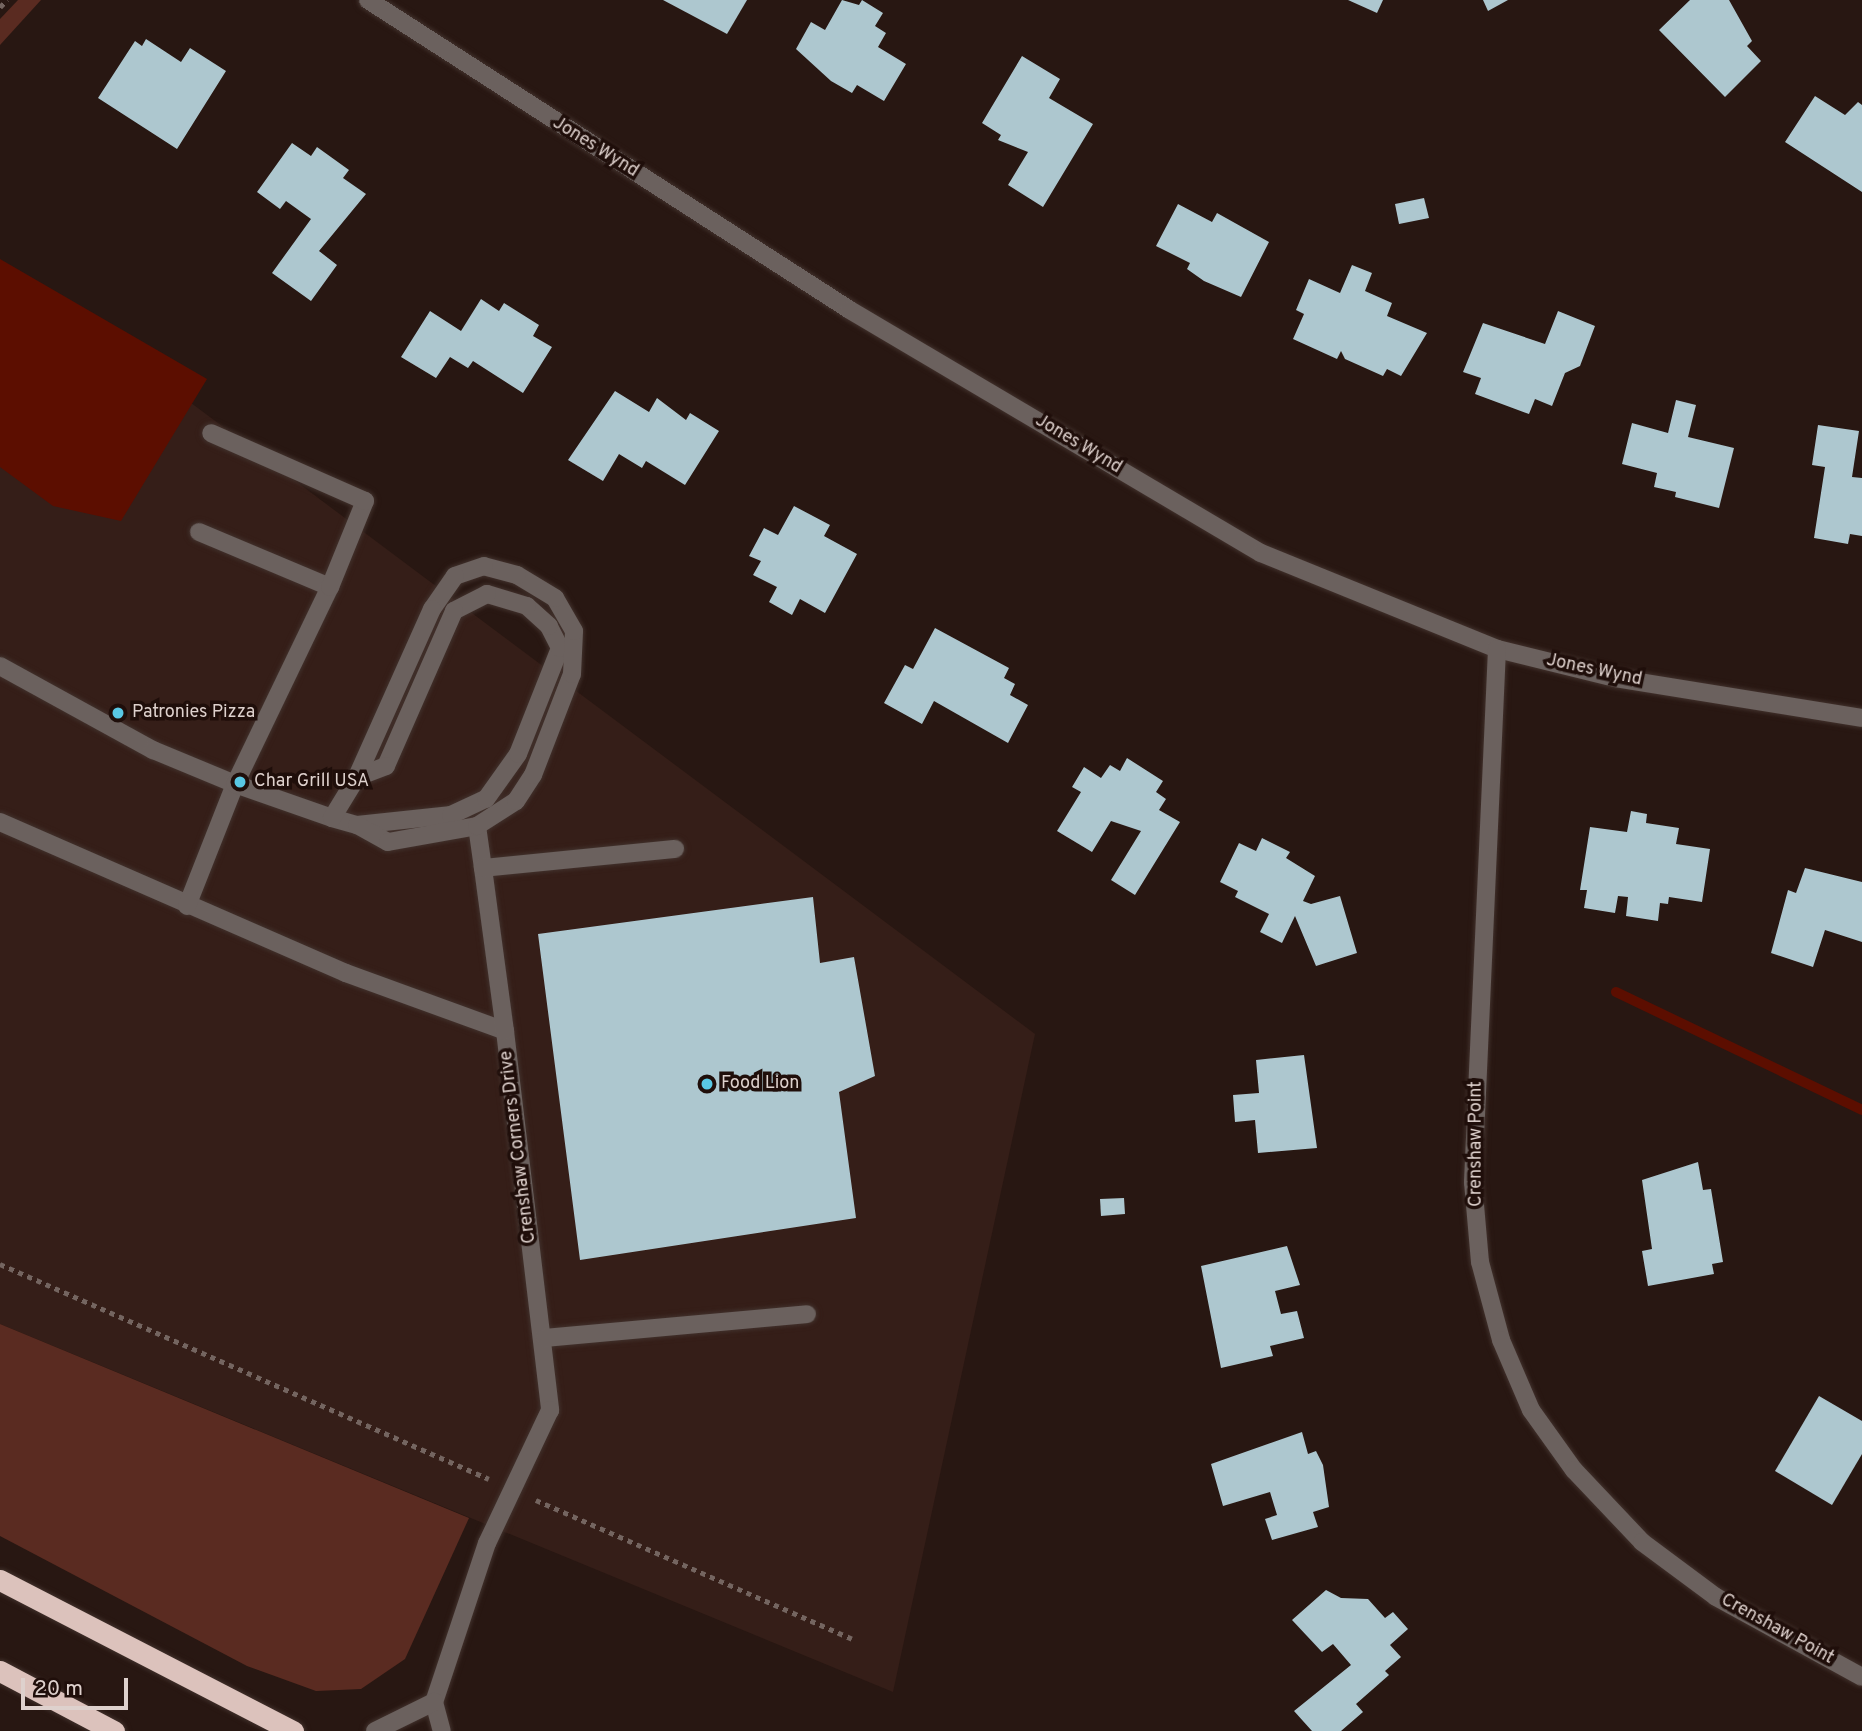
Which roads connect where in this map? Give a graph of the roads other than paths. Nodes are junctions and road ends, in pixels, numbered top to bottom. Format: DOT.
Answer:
graph roads {
  1 [pos="368,0"];
  2 [pos="211,433"];
  3 [pos="199,532"];
  4 [pos="330,587"];
  5 [pos="1497,649"];
  6 [pos="0,666"];
  7 [pos="1862,718"];
  8 [pos="357,777"];
  9 [pos="235,784"];
  10 [pos="332,818"];
  11 [pos="0,821"];
  12 [pos="356,825"];
  13 [pos="478,826"];
  14 [pos="675,849"];
  15 [pos="483,868"];
  16 [pos="187,906"];
  17 [pos="505,1031"];
  18 [pos="807,1314"];
  19 [pos="545,1338"];
  20 [pos="0,1580"];
  21 [pos="0,1671"];
  22 [pos="1862,1677"];
  23 [pos="434,1702"];
  24 [pos="114,1731"];
  25 [pos="293,1731"];
  26 [pos="375,1731"];
  27 [pos="442,1731"];
  1 -- 5 [label="street, Jones Wynd"];
  2 -- 4 [label="street"];
  3 -- 4 [label="street"];
  4 -- 9 [label="street"];
  5 -- 7 [label="street, Jones Wynd"];
  5 -- 22 [label="street, Crenshaw Point"];
  6 -- 9 [label="street"];
  8 -- 10 [label="street"];
  8 -- 12 [label="street"];
  8 -- 13 [label="street"];
  9 -- 10 [label="street"];
  9 -- 16 [label="street"];
  10 -- 12 [label="street"];
  11 -- 16 [label="street, Crenshaw Corners Drive"];
  12 -- 13 [label="street"];
  13 -- 15 [label="street"];
  14 -- 15 [label="street"];
  15 -- 17 [label="street"];
  16 -- 17 [label="street, Crenshaw Corners Drive"];
  17 -- 19 [label="street, Crenshaw Corners Drive"];
  18 -- 19 [label="street"];
  19 -- 23 [label="street, Crenshaw Corners Drive"];
  20 -- 25 [label="highway"];
  21 -- 24 [label="highway"];
  23 -- 26 [label="street"];
  23 -- 27 [label="street"];
}
